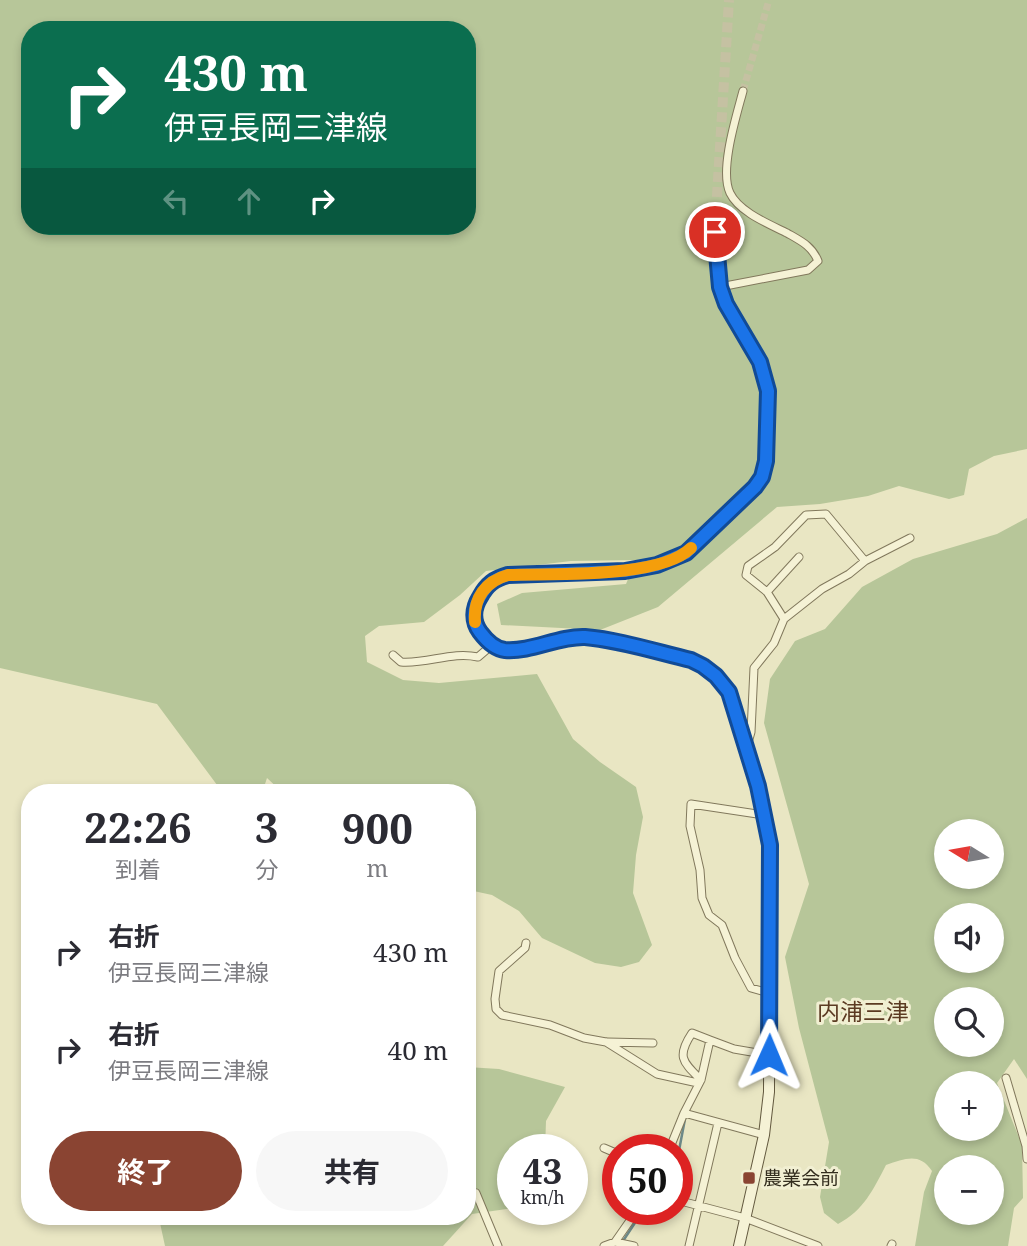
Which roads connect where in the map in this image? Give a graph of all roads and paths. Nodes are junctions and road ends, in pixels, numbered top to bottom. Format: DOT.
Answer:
graph roads {
  1 [pos="743,91"];
  2 [pos="716,212"];
  3 [pos="720,287"];
  4 [pos="910,538"];
  5 [pos="799,556"];
  6 [pos="865,561"];
  7 [pos="767,592"];
  8 [pos="784,619"];
  9 [pos="492,645"];
  10 [pos="394,655"];
  11 [pos="747,747"];
  12 [pos="764,816"];
  13 [pos="526,943"];
  14 [pos="769,993"];
  15 [pos="710,1041"];
  16 [pos="606,1042"];
  17 [pos="653,1043"];
  18 [pos="769,1055"];
  19 [pos="1006,1078"];
  20 [pos="700,1081"];
  21 [pos="684,1112"];
  22 [pos="718,1123"];
  23 [pos="677,1134"];
  24 [pos="764,1135"];
  25 [pos="1027,1159"];
  26 [pos="476,1192"];
  27 [pos="693,1205"];
  28 [pos="697,1206"];
  29 [pos="745,1218"];
  30 [pos="627,1225"];
  31 [pos="615,1242"];
  32 [pos="498,1246"];
  33 [pos="604,1246"];
  34 [pos="629,1246"];
  35 [pos="689,1246"];
  36 [pos="739,1246"];
  37 [pos="818,1246"];
  1 -- 3 [label="street"];
  2 -- 3 [label="main road"];
  3 -- 9 [label="main road"];
  4 -- 6 [label="street"];
  5 -- 7 [label="street"];
  6 -- 7 [label="street"];
  6 -- 8 [label="street"];
  7 -- 8 [label="street"];
  8 -- 11 [label="street"];
  9 -- 10 [label="street"];
  9 -- 11 [label="main road"];
  11 -- 12 [label="main road"];
  12 -- 14 [label="main road"];
  12 -- 14 [label="street"];
  13 -- 16 [label="street"];
  14 -- 18 [label="main road"];
  15 -- 18 [label="street"];
  15 -- 20 [label="street"];
  15 -- 20 [label="street"];
  16 -- 17 [label="street"];
  16 -- 20 [label="street"];
  18 -- 24 [label="main road"];
  19 -- 25 [label="street"];
  20 -- 21 [label="street"];
  21 -- 22 [label="street"];
  21 -- 23 [label="street"];
  22 -- 24 [label="street"];
  22 -- 28 [label="street"];
  24 -- 29 [label="main road"];
  26 -- 32 [label="street"];
  27 -- 28 [label="street"];
  28 -- 29 [label="street"];
  28 -- 35 [label="street"];
  29 -- 36 [label="main road"];
  29 -- 37 [label="street"];
  30 -- 31 [label="street"];
  31 -- 33 [label="street"];
  31 -- 34 [label="street"];
}
